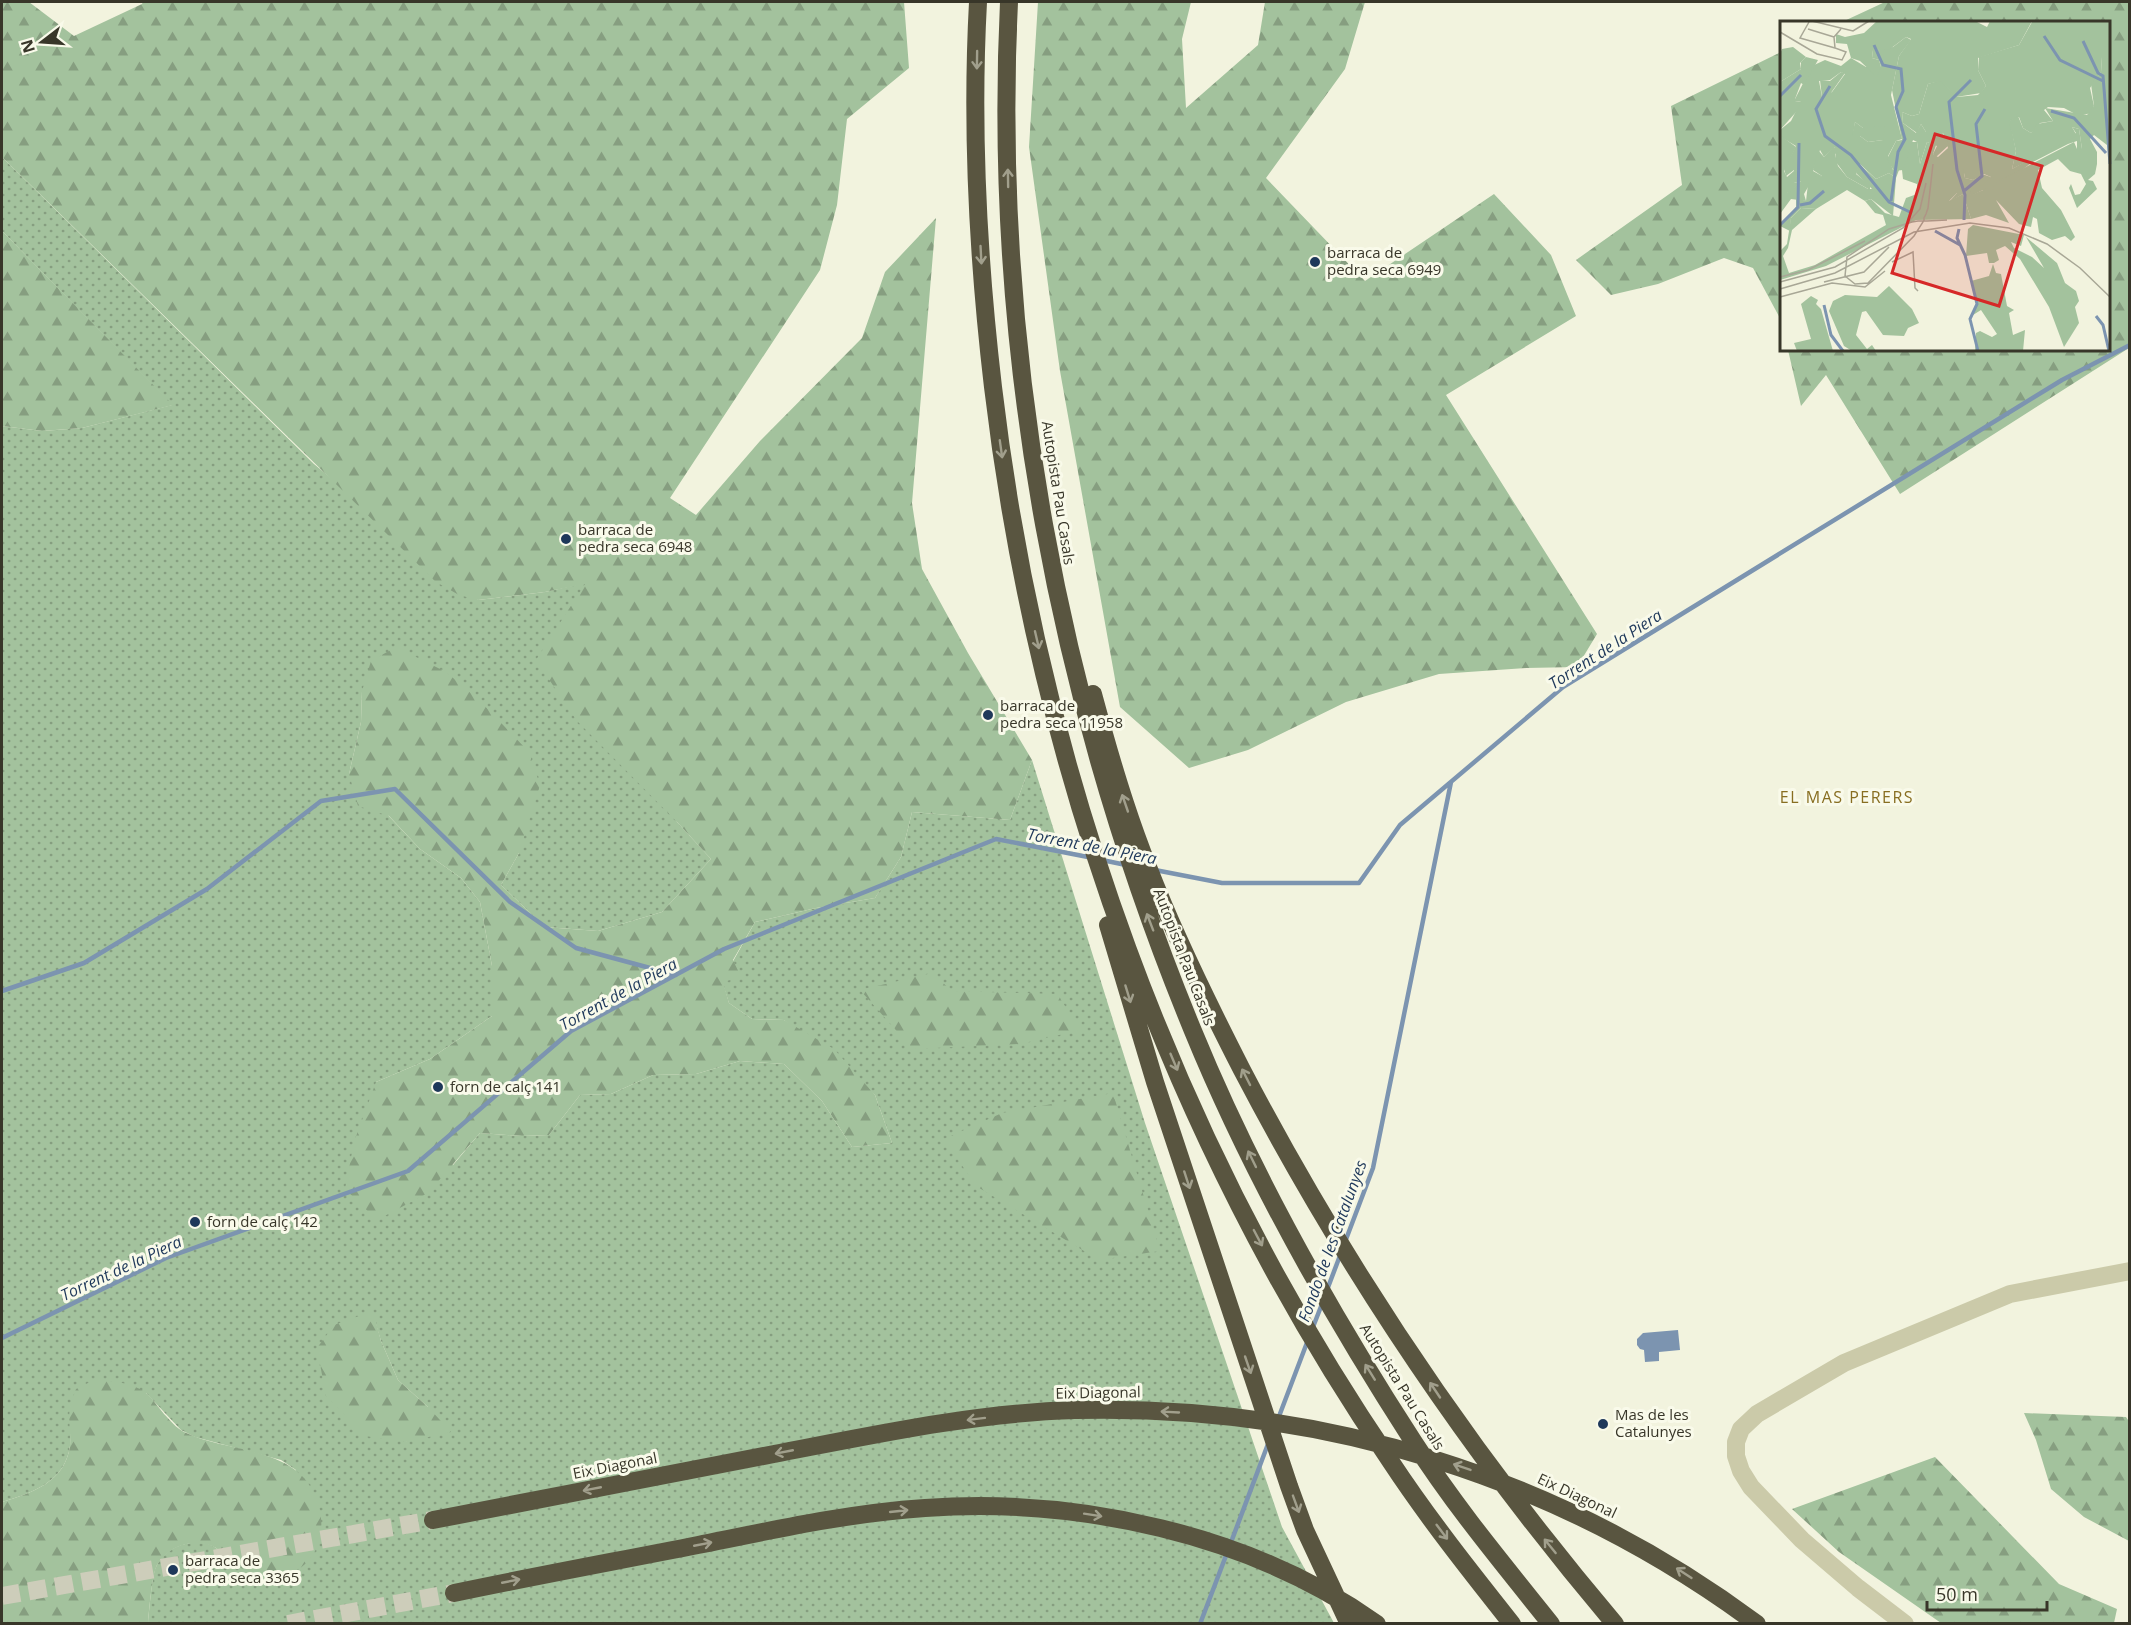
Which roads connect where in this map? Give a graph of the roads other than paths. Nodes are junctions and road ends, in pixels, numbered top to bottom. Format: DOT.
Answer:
graph roads {
  1 [pos="978,2"];
  2 [pos="1009,2"];
  3 [pos="1020,362"];
  4 [pos="1144,869"];
  5 [pos="1110,897"];
  6 [pos="2130,1271"];
  7 [pos="433,1520"];
  8 [pos="1567,1568"];
  9 [pos="454,1593"];
  10 [pos="1733,1606"];
  11 [pos="1363,1620"];
  12 [pos="1512,1623"];
  13 [pos="1551,1623"];
  14 [pos="1615,1623"];
  15 [pos="1625,1623"];
  16 [pos="1757,1623"];
  17 [pos="1764,1623"];
  18 [pos="1905,1623"];
  1 -- 5 [label="highway, one-way"];
  3 -- 2 [label="highway, Autopista Pau Casals, one-way"];
  4 -- 3 [label="highway, one-way"];
  3 -- 4 [label="highway, Autopista Pau Casals"];
  8 -- 4 [label="highway, one-way"];
  13 -- 4 [label="highway, Autopista Pau Casals, one-way"];
  5 -- 11 [label="highway, one-way"];
  5 -- 12 [label="highway, one-way"];
  6 -- 18 [label="street"];
  10 -- 7 [label="highway, Eix Diagonal, one-way"];
  8 -- 14 [label="highway"];
  8 -- 15 [label="highway"];
  9 -- 11 [label="highway, one-way"];
  10 -- 16 [label="highway"];
  10 -- 17 [label="highway"];
}
